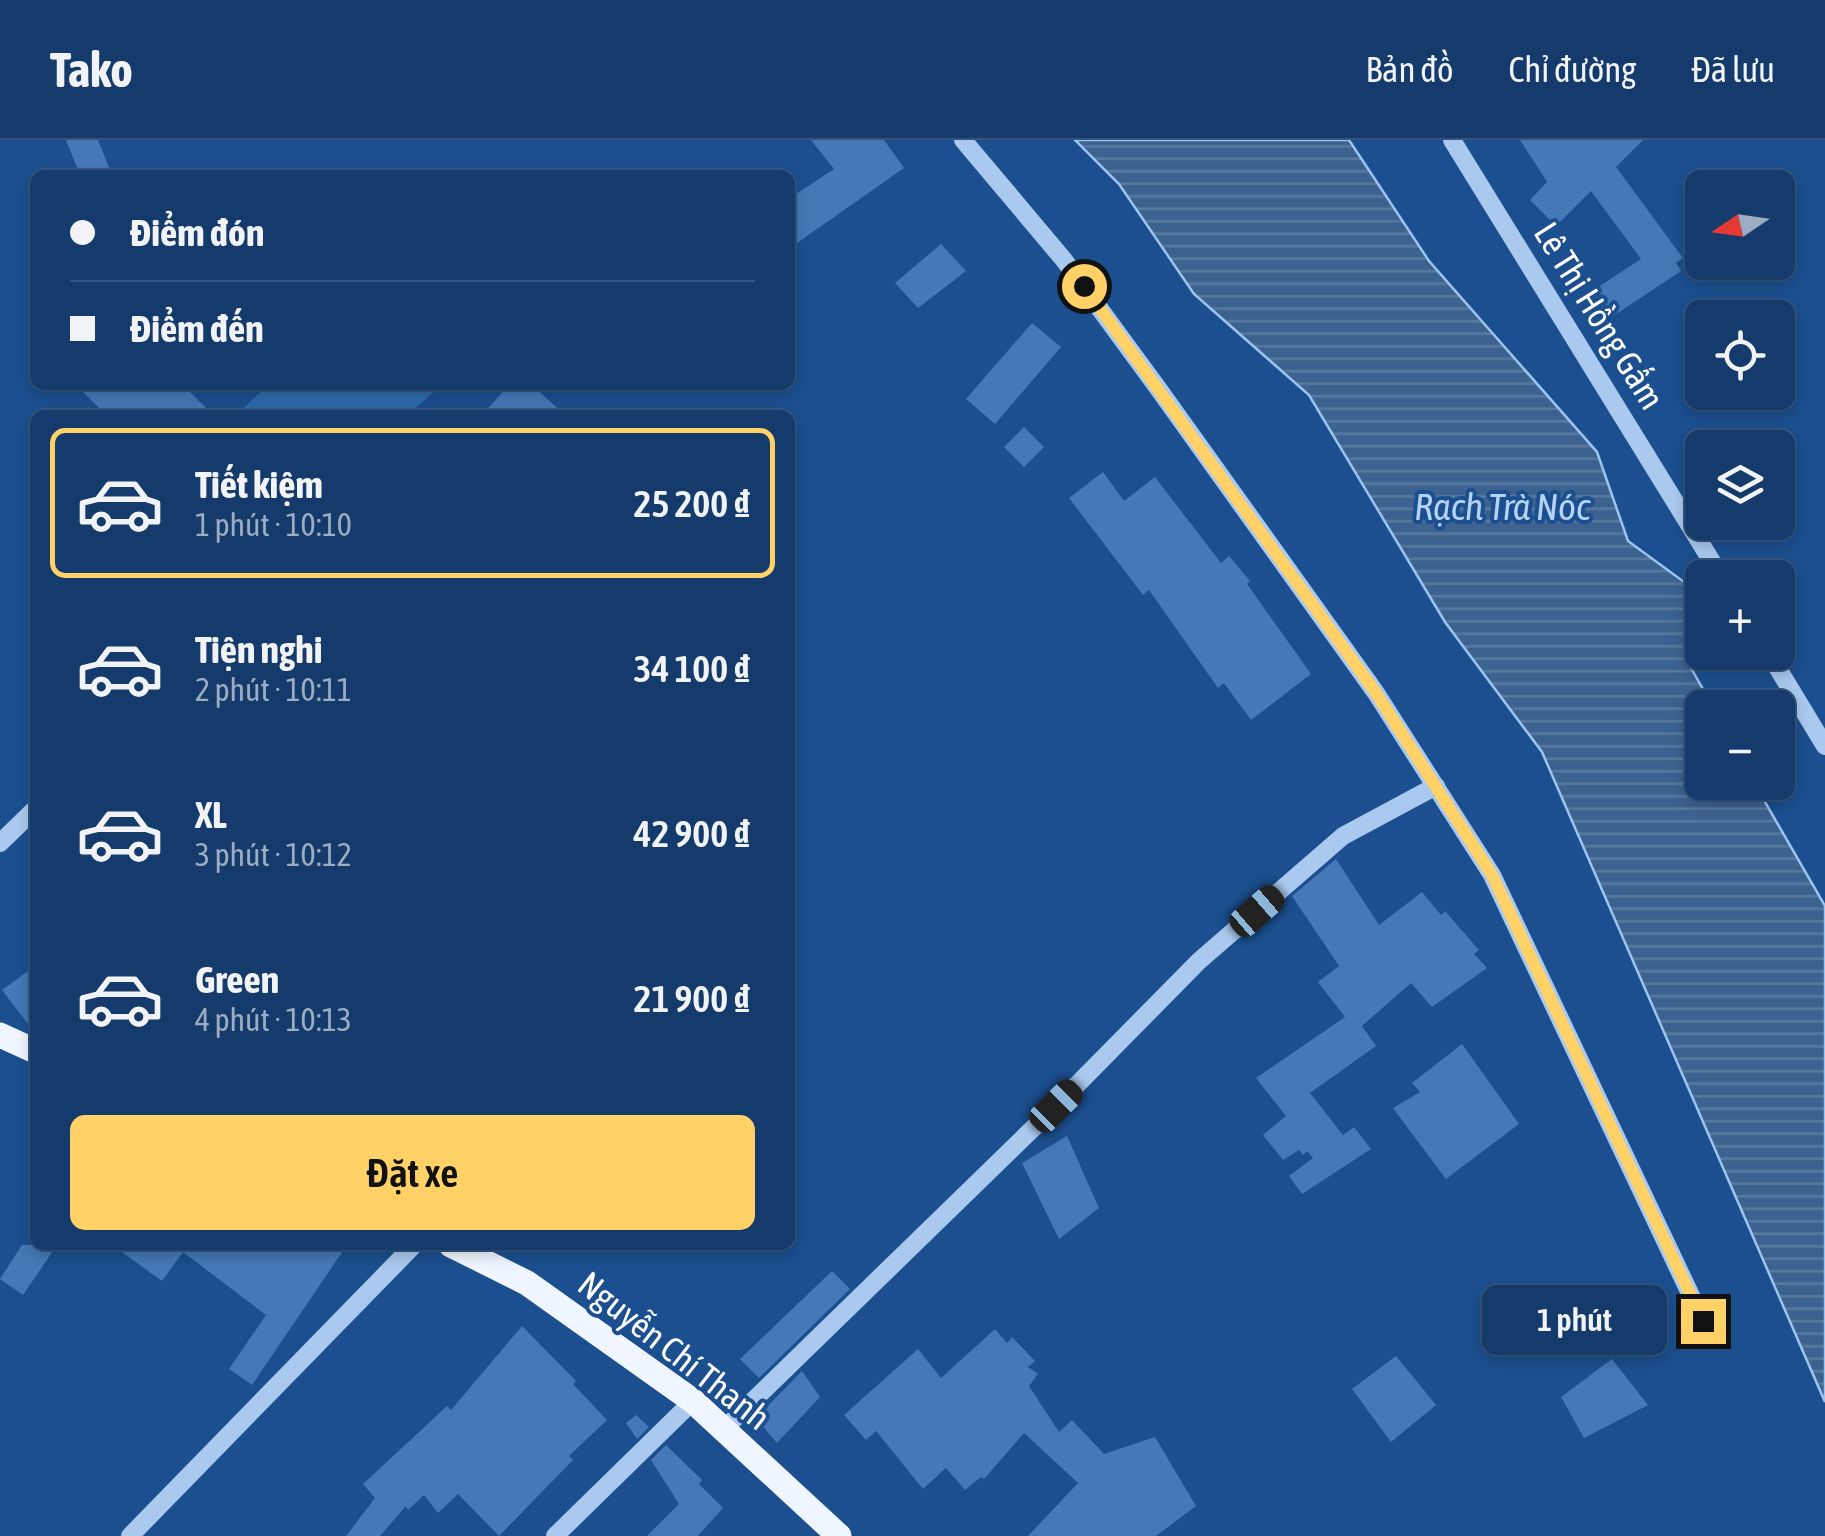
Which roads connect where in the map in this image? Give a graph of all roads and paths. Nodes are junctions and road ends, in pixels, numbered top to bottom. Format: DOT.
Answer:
graph roads {
  1 [pos="962,140"];
  2 [pos="1452,140"];
  3 [pos="1711,560"];
  4 [pos="1779,670"];
  5 [pos="1825,746"];
  6 [pos="1436,786"];
  7 [pos="30,814"];
  8 [pos="0,843"];
  9 [pos="0,1035"];
  10 [pos="30,1049"];
  11 [pos="409,1250"];
  12 [pos="461,1250"];
  13 [pos="1703,1321"];
  14 [pos="692,1401"];
  15 [pos="724,1428"];
  16 [pos="130,1536"];
  17 [pos="556,1536"];
  18 [pos="838,1536"];
  1 -- 6 [label="street"];
  2 -- 3 [label="street, Lê Thị Hồng Gấm"];
  4 -- 5 [label="street"];
  6 -- 13 [label="street"];
  6 -- 15 [label="street"];
  7 -- 8 [label="street"];
  9 -- 10 [label="main road"];
  11 -- 16 [label="street"];
  12 -- 14 [label="main road, Nguyễn Chí Thanh"];
  14 -- 15 [label="main road, Nguyễn Chí Thanh"];
  14 -- 17 [label="street"];
  15 -- 18 [label="main road, Nguyễn Chí Thanh"];
}
